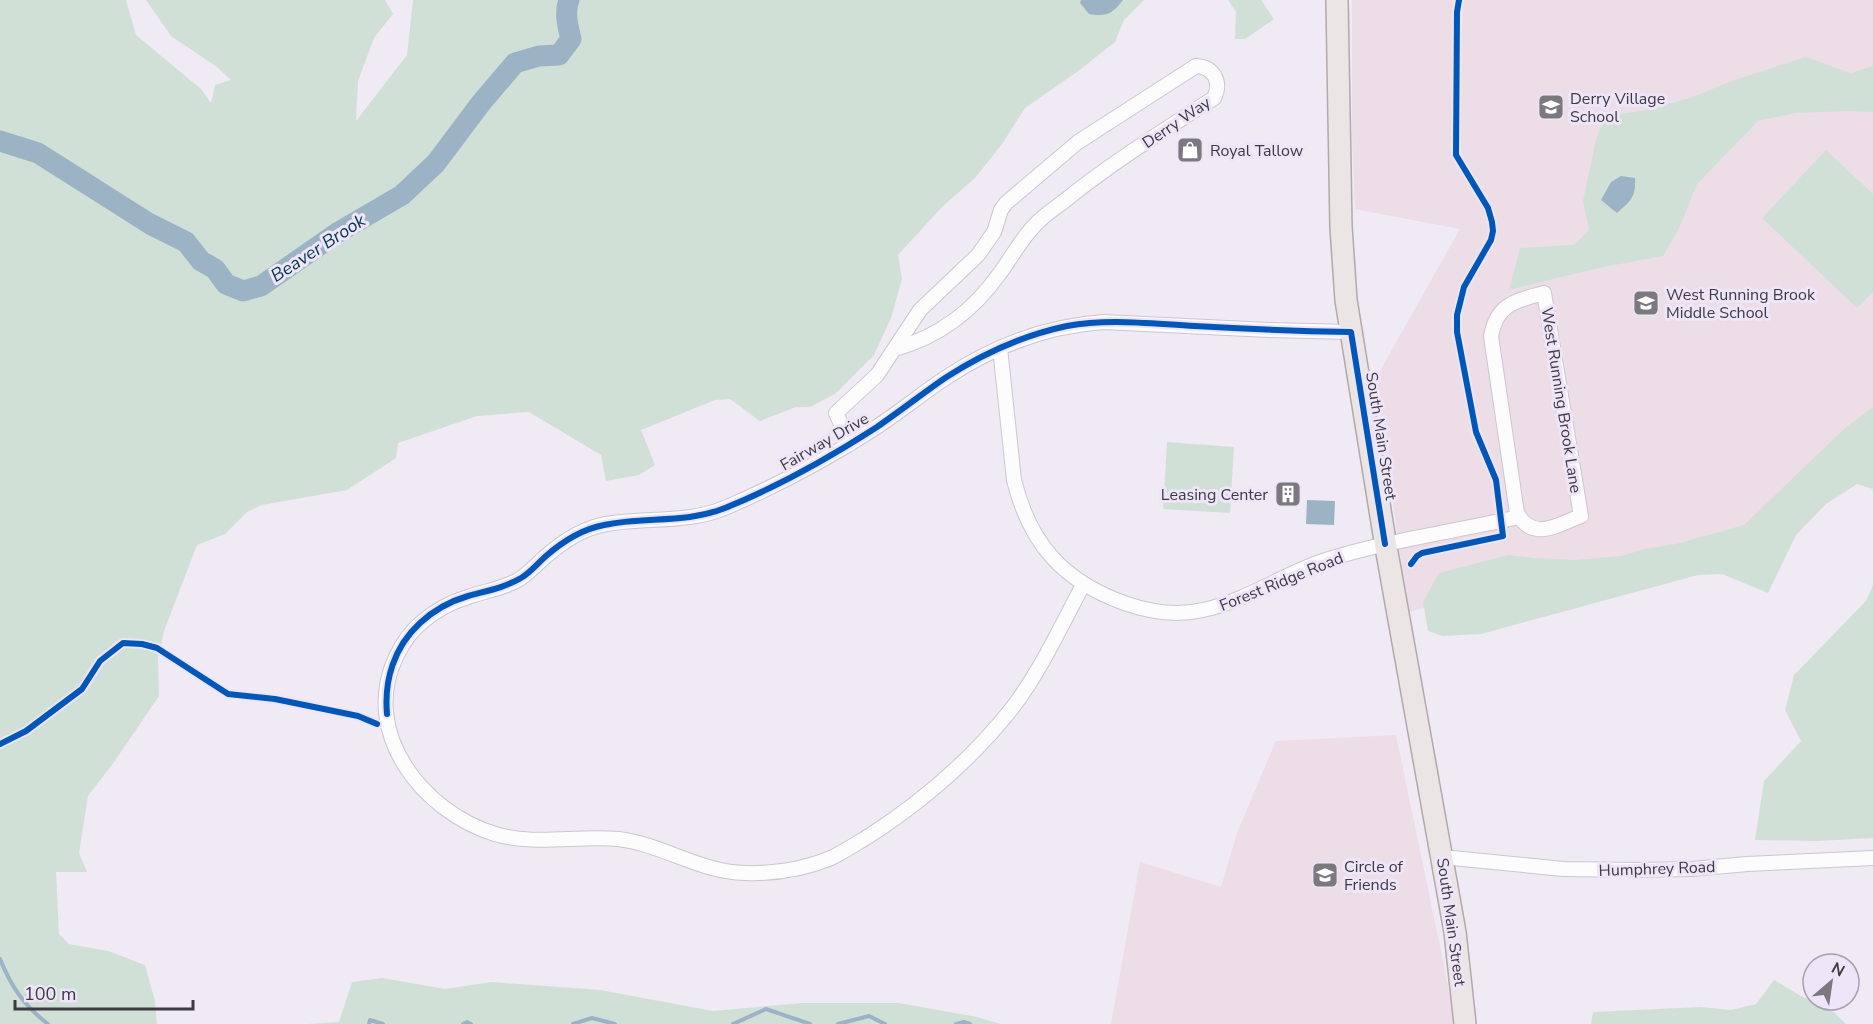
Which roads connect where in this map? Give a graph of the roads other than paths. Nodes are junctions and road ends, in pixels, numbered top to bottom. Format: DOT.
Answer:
graph roads {
  1 [pos="1337,0"];
  2 [pos="1351,332"];
  3 [pos="1000,348"];
  4 [pos="895,349"];
  5 [pos="850,444"];
  6 [pos="1519,517"];
  7 [pos="1385,544"];
  8 [pos="1083,585"];
  9 [pos="1442,857"];
  10 [pos="1873,858"];
  11 [pos="1465,1024"];
  1 -- 2 [label="main road, South Main Street"];
  2 -- 3 [label="street, Fairway Drive"];
  2 -- 7 [label="main road, South Main Street"];
  3 -- 5 [label="street, Fairway Drive"];
  3 -- 8 [label="street, Forest Ridge Road"];
  4 -- 4 [label="street, Derry Way"];
  4 -- 5 [label="street, Derry Way"];
  5 -- 8 [label="street, Fairway Drive"];
  6 -- 6 [label="street, West Running Brook Lane"];
  6 -- 7 [label="street"];
  7 -- 8 [label="street, Forest Ridge Road"];
  7 -- 9 [label="main road, South Main Street"];
  9 -- 10 [label="street, Humphrey Road"];
  9 -- 11 [label="main road, South Main Street"];
}
